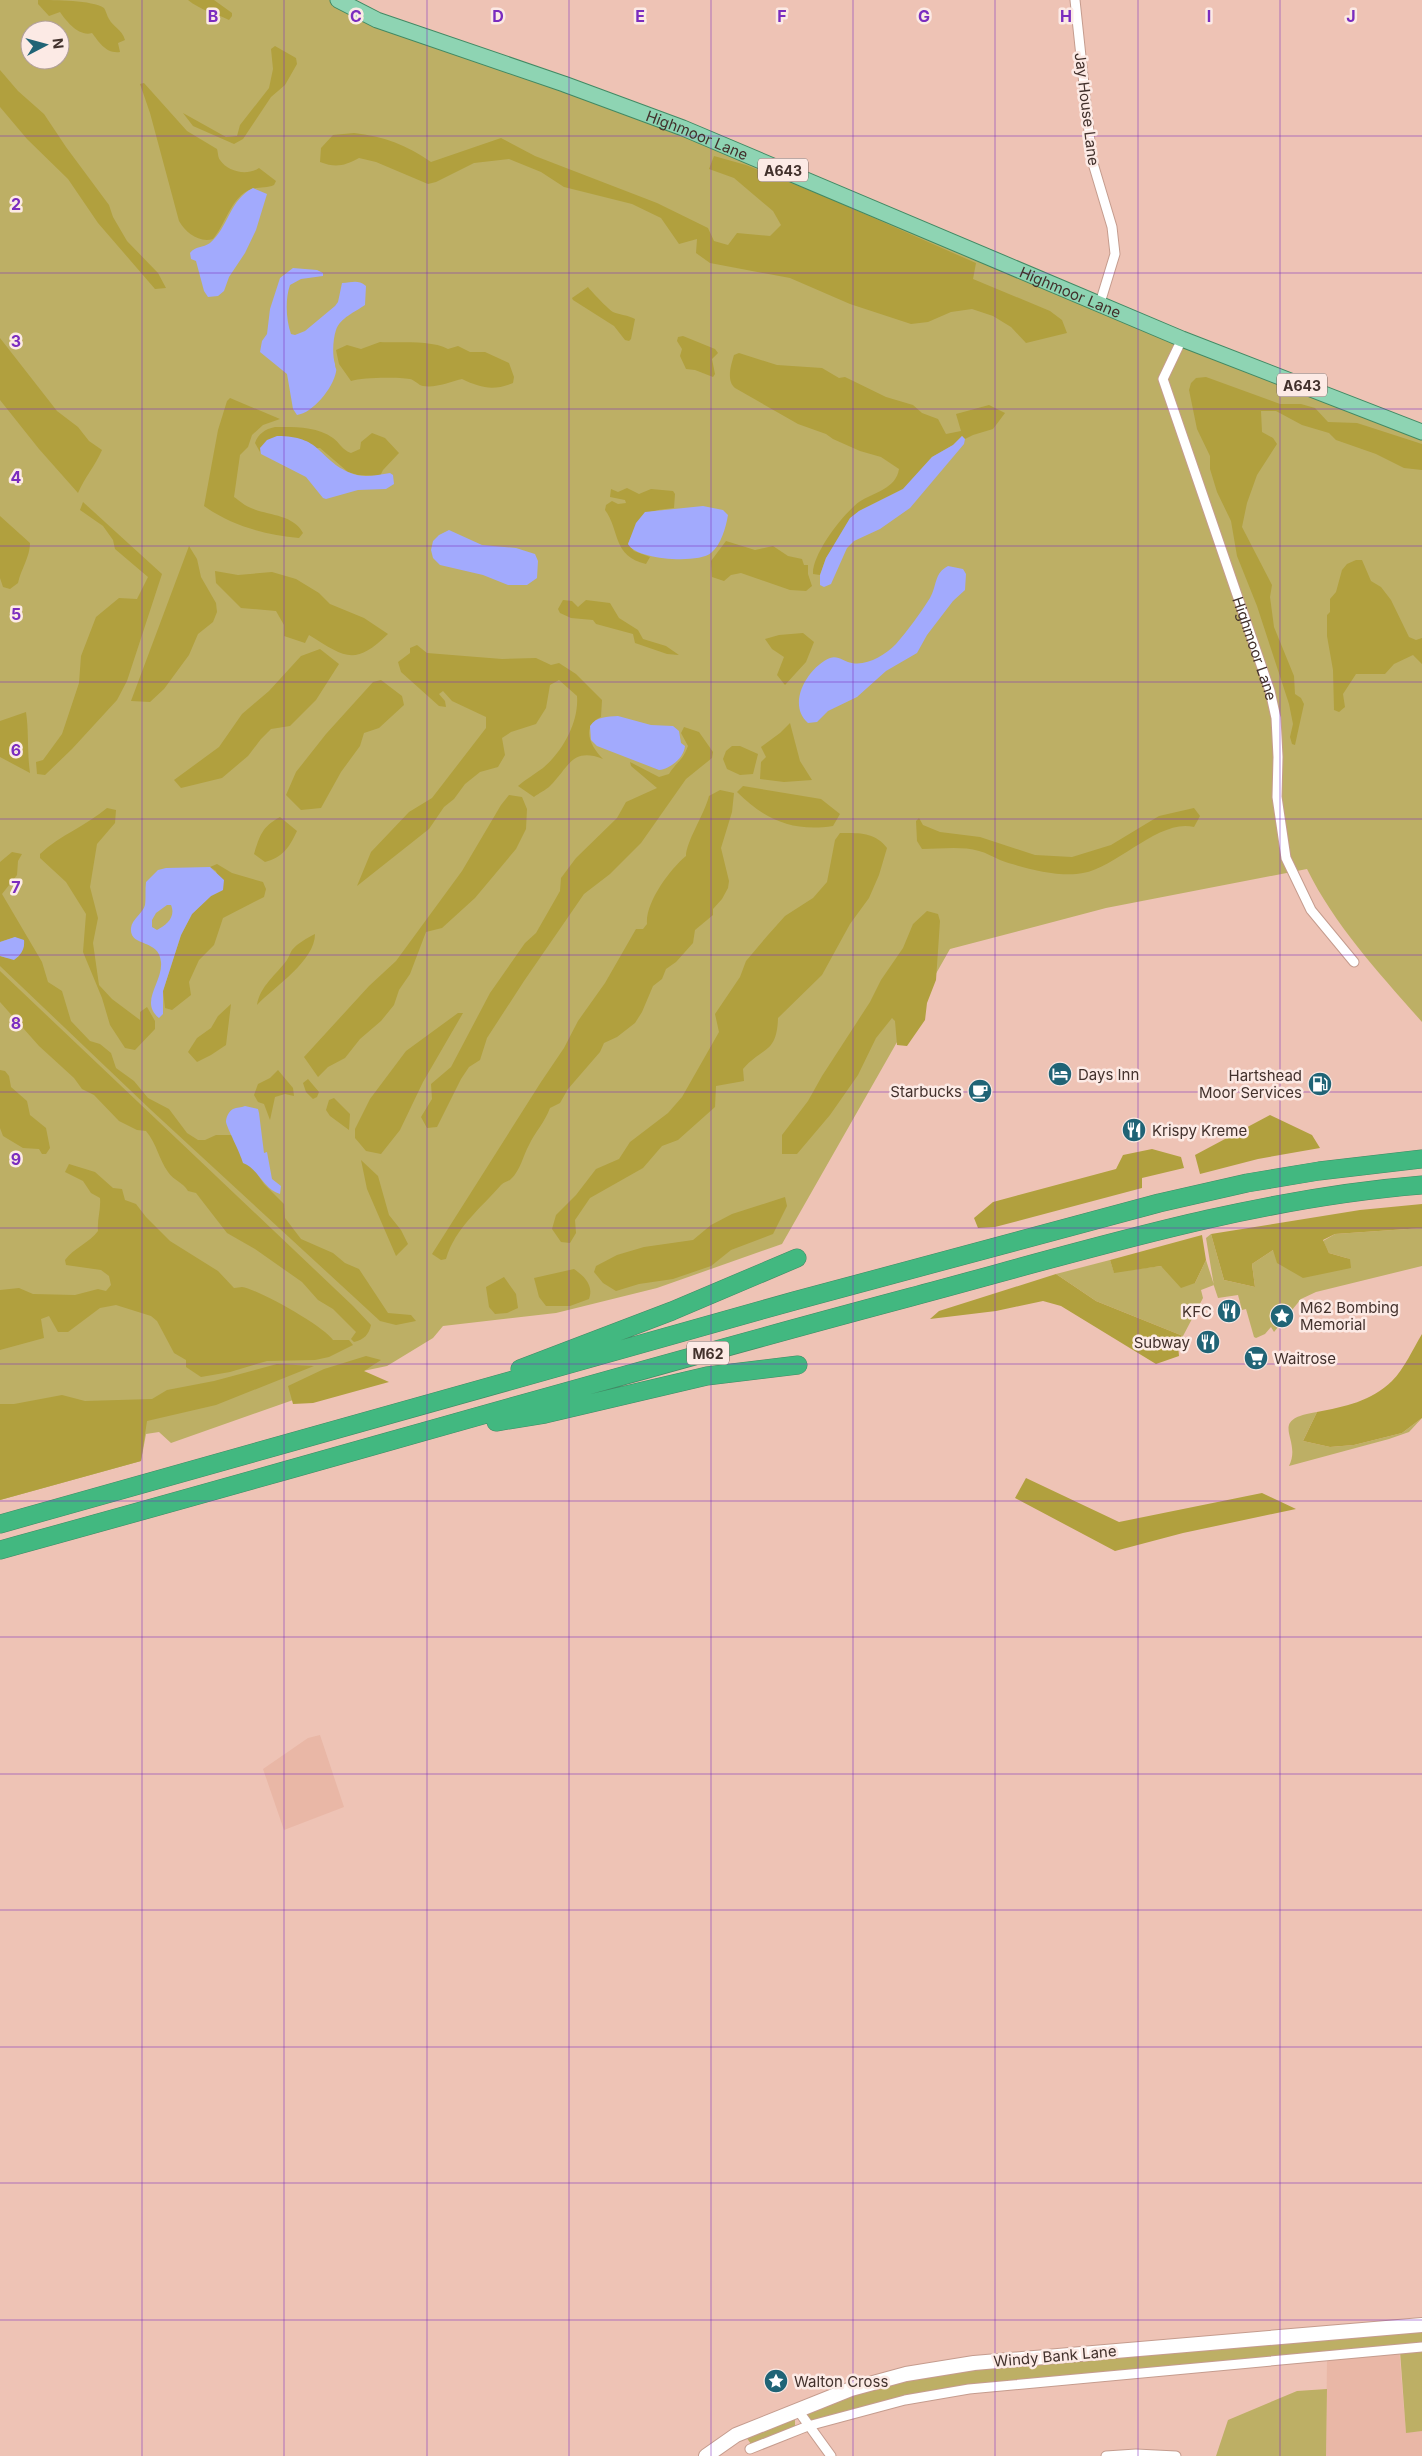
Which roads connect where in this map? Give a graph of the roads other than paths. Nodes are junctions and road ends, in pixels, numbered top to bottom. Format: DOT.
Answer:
graph roads {
  1 [pos="338,0"];
  2 [pos="1075,0"];
  3 [pos="1100,303"];
  4 [pos="1182,339"];
  5 [pos="1422,432"];
  6 [pos="1354,962"];
  7 [pos="1422,1159"];
  8 [pos="1422,1185"];
  9 [pos="797,1258"];
  10 [pos="798,1365"];
  11 [pos="421,1407"];
  12 [pos="416,1434"];
  13 [pos="0,1524"];
  14 [pos="0,1550"];
  15 [pos="1422,2325"];
  16 [pos="1422,2347"];
  17 [pos="797,2409"];
  18 [pos="808,2426"];
  19 [pos="750,2449"];
  20 [pos="706,2456"];
  21 [pos="831,2456"];
  22 [pos="1106,2456"];
  23 [pos="1176,2456"];
  1 -- 3 [label="main road, Highmoor Lane / A643"];
  2 -- 3 [label="street, Jay House Lane"];
  3 -- 4 [label="main road, Highmoor Lane / A643"];
  4 -- 5 [label="main road, A643"];
  4 -- 6 [label="street, Highmoor Lane"];
  7 -- 11 [label="highway, M62"];
  8 -- 12 [label="highway, M62"];
  9 -- 11 [label="highway"];
  10 -- 12 [label="highway"];
  11 -- 13 [label="highway, M62"];
  12 -- 14 [label="highway, M62"];
  15 -- 17 [label="main road, Windy Bank Lane"];
  16 -- 18 [label="street, Windy Bank Lane"];
  17 -- 18 [label="street"];
  17 -- 20 [label="main road, Windy Bank Lane"];
  18 -- 19 [label="street, Windy Bank Lane"];
  18 -- 21 [label="street"];
  22 -- 23 [label="street"];
}
